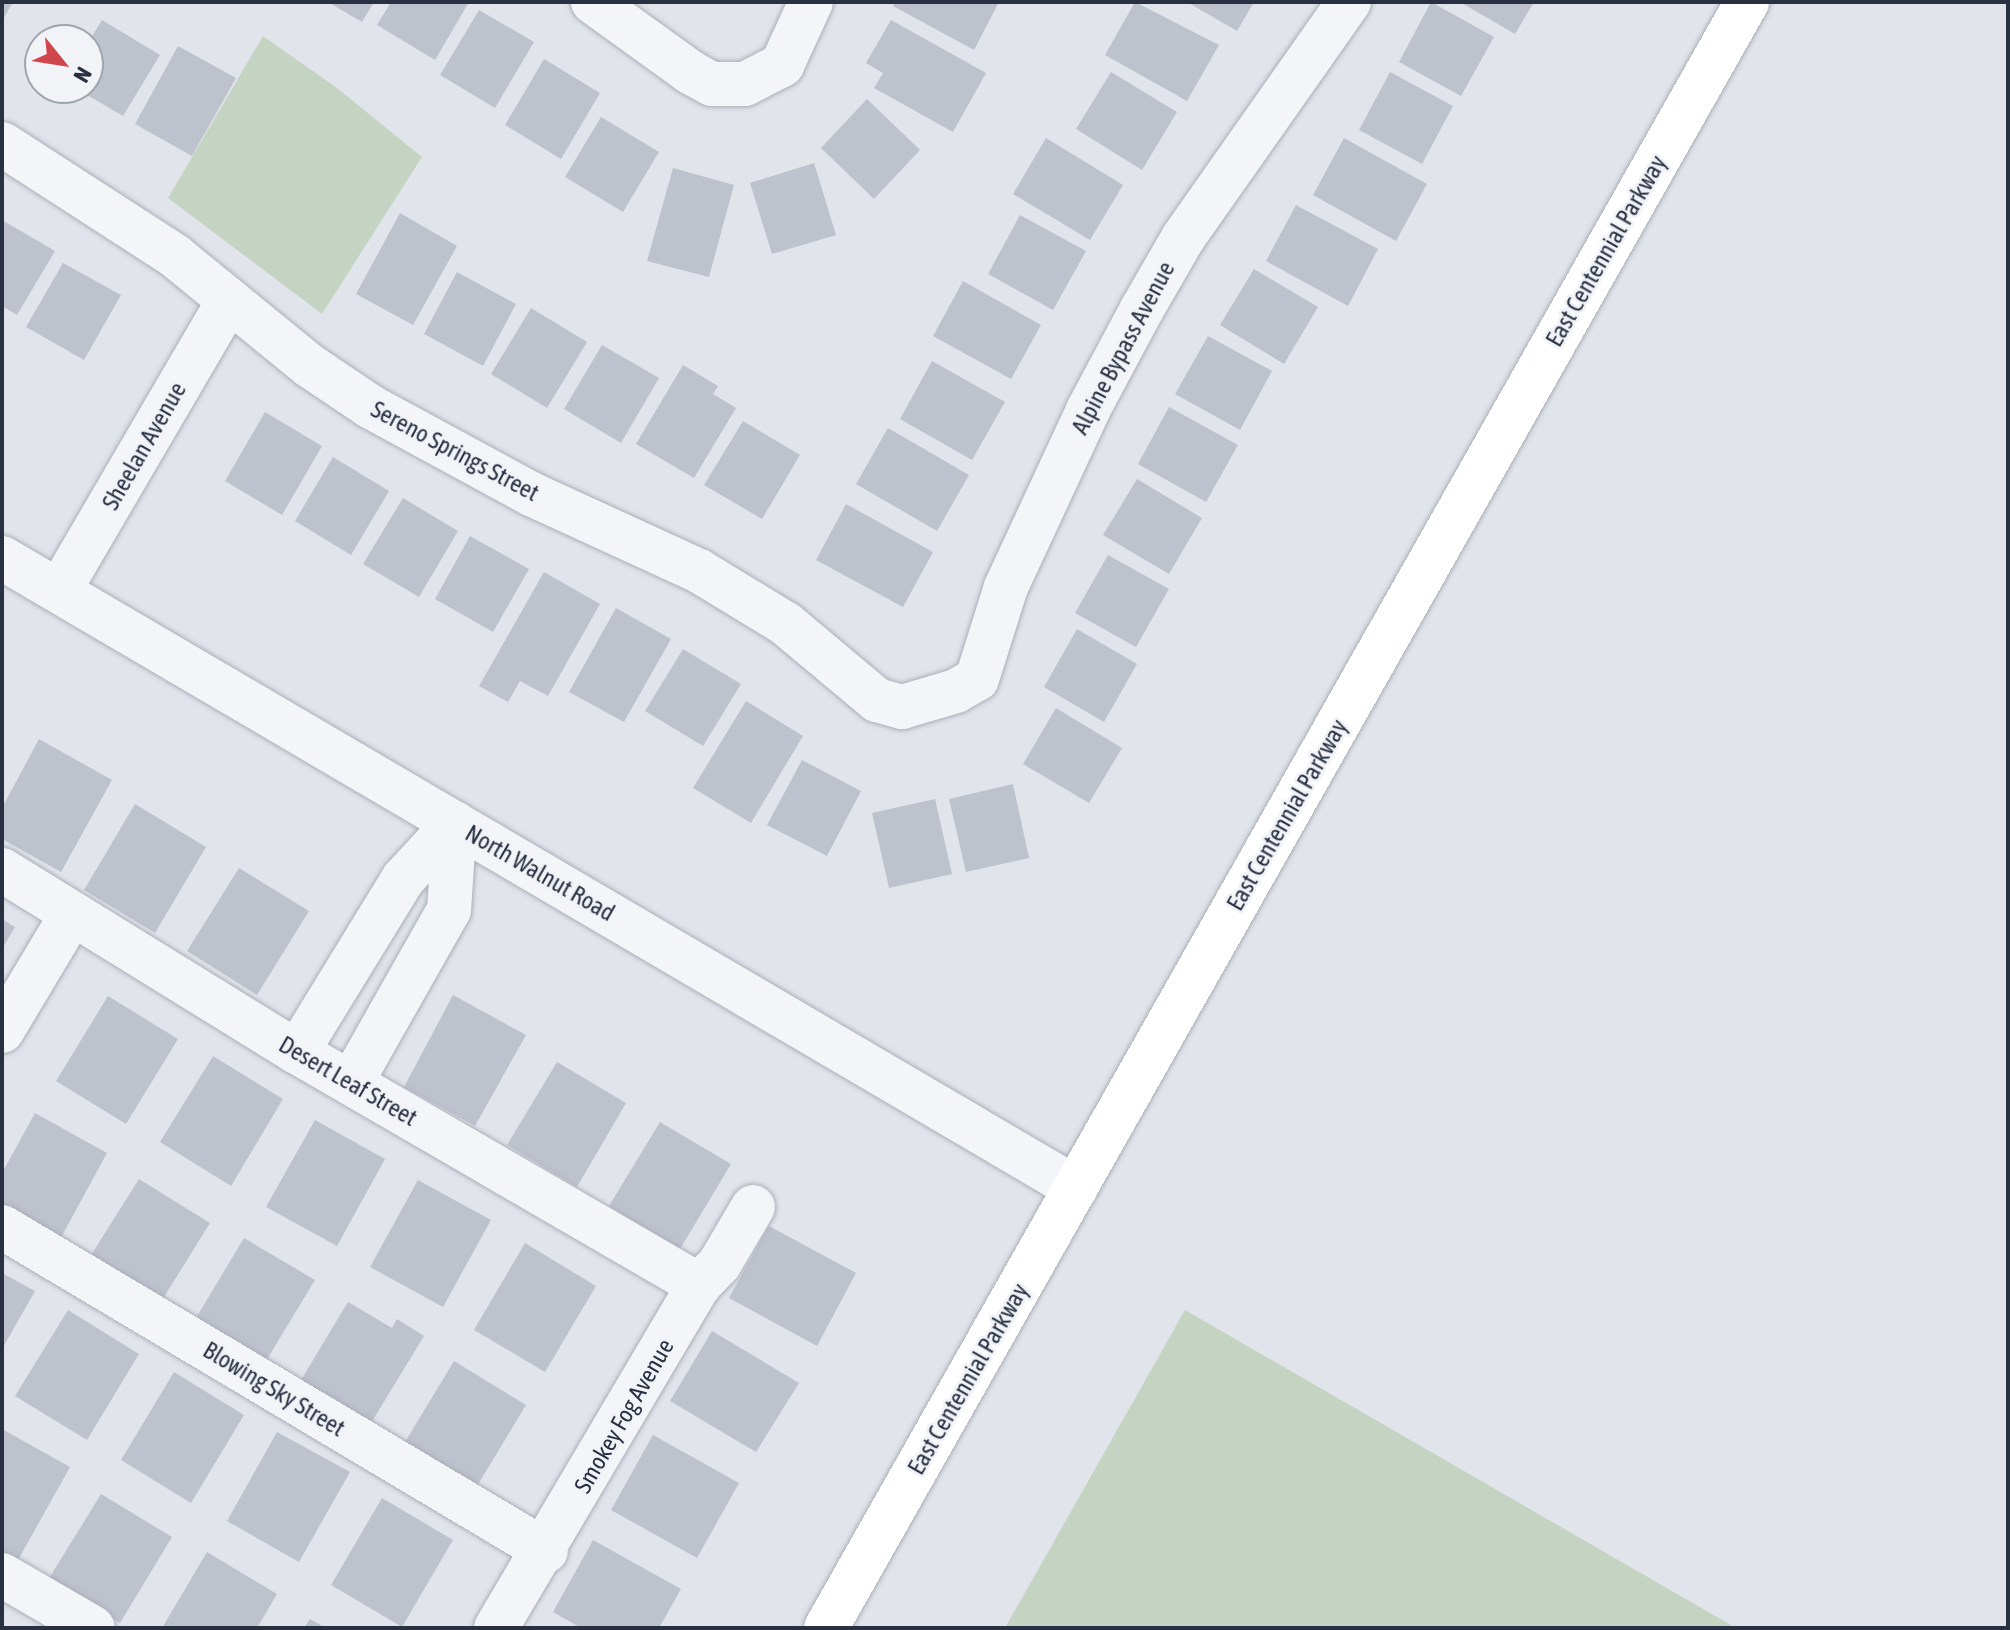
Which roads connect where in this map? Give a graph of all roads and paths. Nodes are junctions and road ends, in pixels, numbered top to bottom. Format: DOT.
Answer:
graph roads {
  1 [pos="593,2"];
  2 [pos="811,2"];
  3 [pos="1349,2"];
  4 [pos="1747,2"];
  5 [pos="2,144"];
  6 [pos="229,300"];
  7 [pos="2,558"];
  8 [pos="59,591"];
  9 [pos="930,699"];
  10 [pos="455,823"];
  11 [pos="2,870"];
  12 [pos="72,914"];
  13 [pos="357,958"];
  14 [pos="405,987"];
  15 [pos="2,1031"];
  16 [pos="297,1052"];
  17 [pos="351,1083"];
  18 [pos="1076,1188"];
  19 [pos="753,1207"];
  20 [pos="2,1227"];
  21 [pos="699,1285"];
  22 [pos="546,1551"];
  23 [pos="2,1575"];
  24 [pos="93,1628"];
  25 [pos="496,1628"];
  26 [pos="826,1628"];
  1 -- 2 [label="street"];
  3 -- 9 [label="street, Alpine Bypass Avenue"];
  4 -- 18 [label="main road, East Centennial Parkway"];
  5 -- 6 [label="street, Sereno Springs Street"];
  6 -- 8 [label="street, Sheelan Avenue"];
  6 -- 9 [label="street, Sereno Springs Street"];
  7 -- 8 [label="street, North Walnut Road"];
  8 -- 10 [label="street, North Walnut Road"];
  10 -- 13 [label="street"];
  10 -- 14 [label="street"];
  10 -- 18 [label="street, North Walnut Road"];
  11 -- 12 [label="street, Desert Leaf Street"];
  12 -- 15 [label="street"];
  12 -- 16 [label="street, Desert Leaf Street"];
  13 -- 14 [label="street"];
  13 -- 16 [label="street"];
  14 -- 17 [label="street"];
  16 -- 17 [label="street, Desert Leaf Street"];
  17 -- 21 [label="street, Desert Leaf Street"];
  18 -- 26 [label="main road, East Centennial Parkway"];
  19 -- 21 [label="street, Smokey Fog Avenue"];
  20 -- 22 [label="street, Blowing Sky Street"];
  21 -- 22 [label="street, Smokey Fog Avenue"];
  22 -- 25 [label="street, Smokey Fog Avenue"];
  23 -- 24 [label="street"];
}
